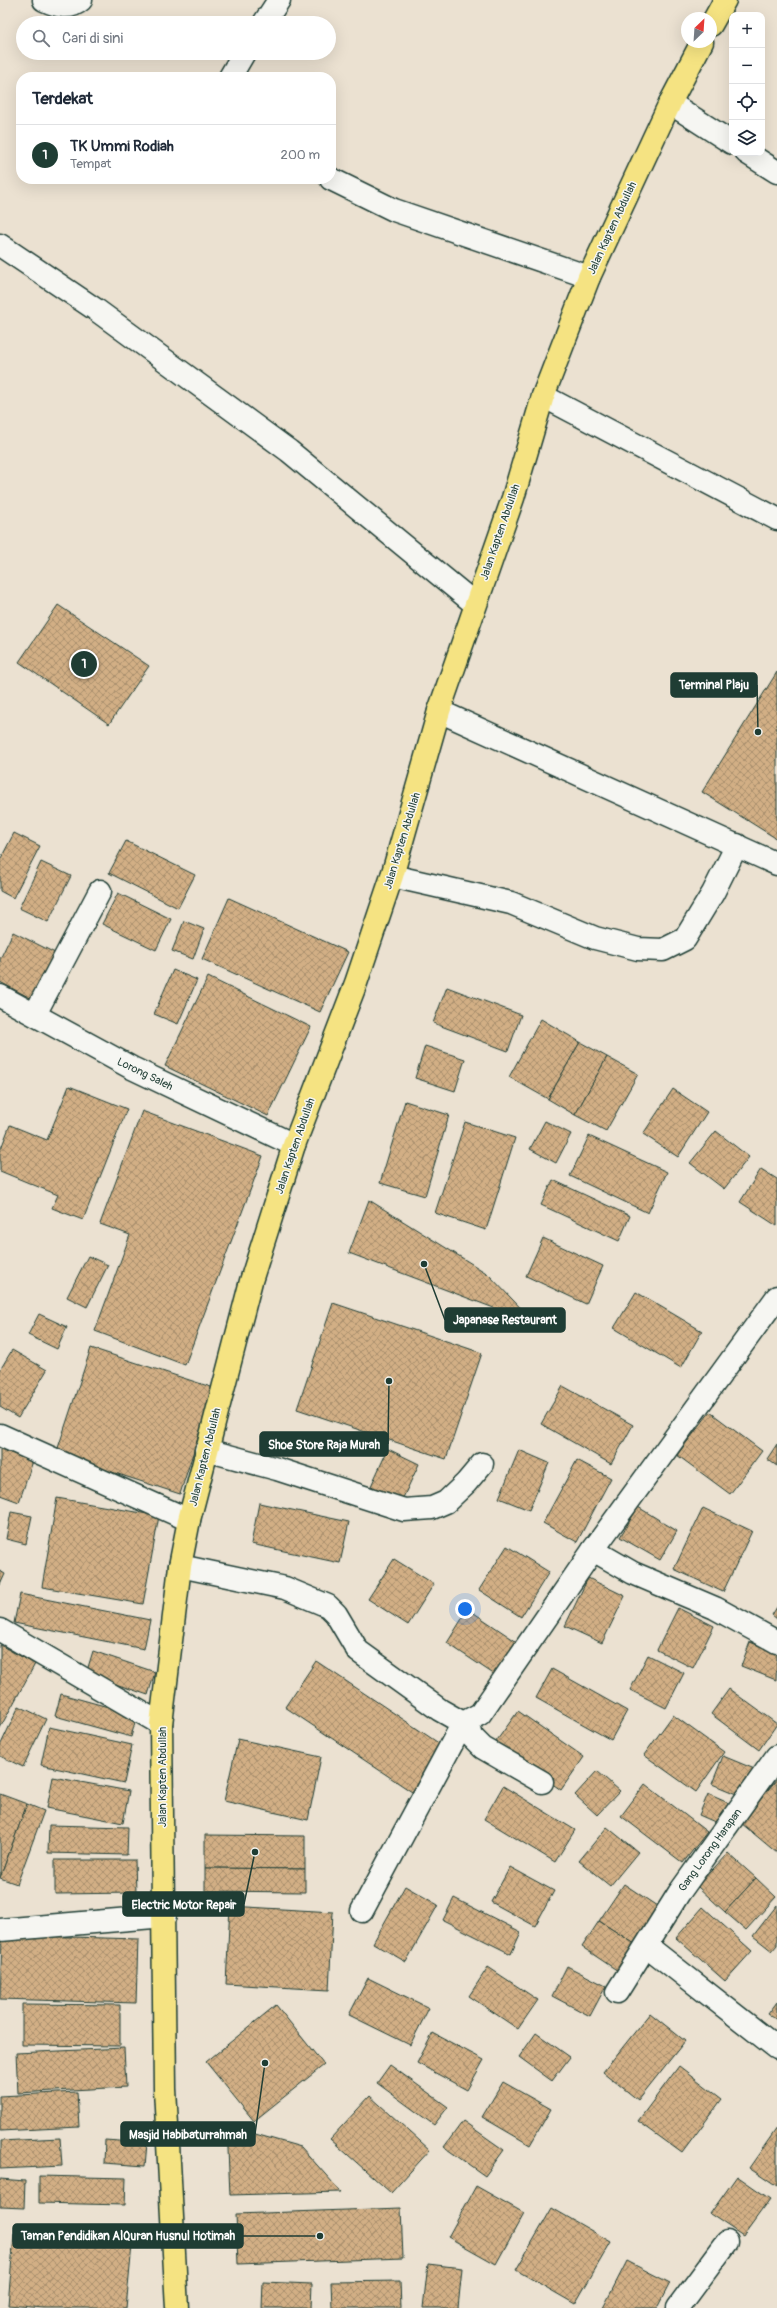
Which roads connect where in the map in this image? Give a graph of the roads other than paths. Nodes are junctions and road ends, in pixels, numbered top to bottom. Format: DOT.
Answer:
graph roads {
  1 [pos="44,0"];
  2 [pos="81,0"];
  3 [pos="279,0"];
  4 [pos="725,0"];
  5 [pos="717,14"];
  6 [pos="269,16"];
  7 [pos="699,48"];
  8 [pos="240,60"];
  9 [pos="233,72"];
  10 [pos="670,103"];
  11 [pos="729,141"];
  12 [pos="752,156"];
  13 [pos="777,172"];
  14 [pos="336,181"];
  15 [pos="0,245"];
  16 [pos="589,277"];
  17 [pos="543,396"];
  18 [pos="777,519"];
  19 [pos="475,604"];
  20 [pos="439,711"];
  21 [pos="737,845"];
  22 [pos="777,864"];
  23 [pos="392,876"];
  24 [pos="100,891"];
  25 [pos="0,996"];
  26 [pos="35,1014"];
  27 [pos="294,1145"];
  28 [pos="777,1297"];
  29 [pos="0,1435"];
  30 [pos="206,1450"];
  31 [pos="482,1464"];
  32 [pos="189,1520"];
  33 [pos="593,1550"];
  34 [pos="180,1566"];
  35 [pos="0,1630"];
  36 [pos="777,1642"];
  37 [pos="466,1722"];
  38 [pos="161,1724"];
  39 [pos="777,1756"];
  40 [pos="542,1782"];
  41 [pos="362,1911"];
  42 [pos="165,1916"];
  43 [pos="0,1930"];
  44 [pos="647,1946"];
  45 [pos="617,1992"];
  46 [pos="777,2048"];
  47 [pos="727,2242"];
  48 [pos="177,2308"];
  49 [pos="678,2308"];
  1 -- 2 [label="street"];
  3 -- 6 [label="street"];
  4 -- 5 [label="main road"];
  7 -- 10 [label="main road, Jalan Kapten Abdullah"];
  8 -- 9 [label="street"];
  10 -- 11 [label="street"];
  10 -- 16 [label="main road, Jalan Kapten Abdullah"];
  12 -- 13 [label="street"];
  14 -- 16 [label="street"];
  15 -- 19 [label="street"];
  16 -- 17 [label="main road, Jalan Kapten Abdullah"];
  17 -- 18 [label="street"];
  17 -- 19 [label="main road, Jalan Kapten Abdullah"];
  19 -- 20 [label="main road, Jalan Kapten Abdullah"];
  20 -- 21 [label="street"];
  20 -- 23 [label="main road, Jalan Kapten Abdullah"];
  21 -- 22 [label="street"];
  21 -- 23 [label="street"];
  23 -- 27 [label="main road, Jalan Kapten Abdullah"];
  24 -- 26 [label="street"];
  25 -- 26 [label="street, Lorong Saleh"];
  26 -- 27 [label="street, Lorong Saleh"];
  27 -- 30 [label="main road, Jalan Kapten Abdullah"];
  28 -- 33 [label="street"];
  29 -- 32 [label="street"];
  30 -- 31 [label="street"];
  30 -- 32 [label="main road, Jalan Kapten Abdullah"];
  32 -- 34 [label="main road, Jalan Kapten Abdullah"];
  33 -- 36 [label="street"];
  33 -- 37 [label="street"];
  34 -- 37 [label="street"];
  34 -- 38 [label="main road, Jalan Kapten Abdullah"];
  35 -- 38 [label="street"];
  37 -- 40 [label="street"];
  37 -- 41 [label="street"];
  38 -- 42 [label="main road, Jalan Kapten Abdullah"];
  39 -- 44 [label="street, Gang Lorong Harapan"];
  42 -- 43 [label="street"];
  42 -- 48 [label="main road, Jalan Kapten Abdullah"];
  44 -- 45 [label="street, Gang Lorong Harapan"];
  44 -- 46 [label="street"];
  47 -- 49 [label="street"];
}
